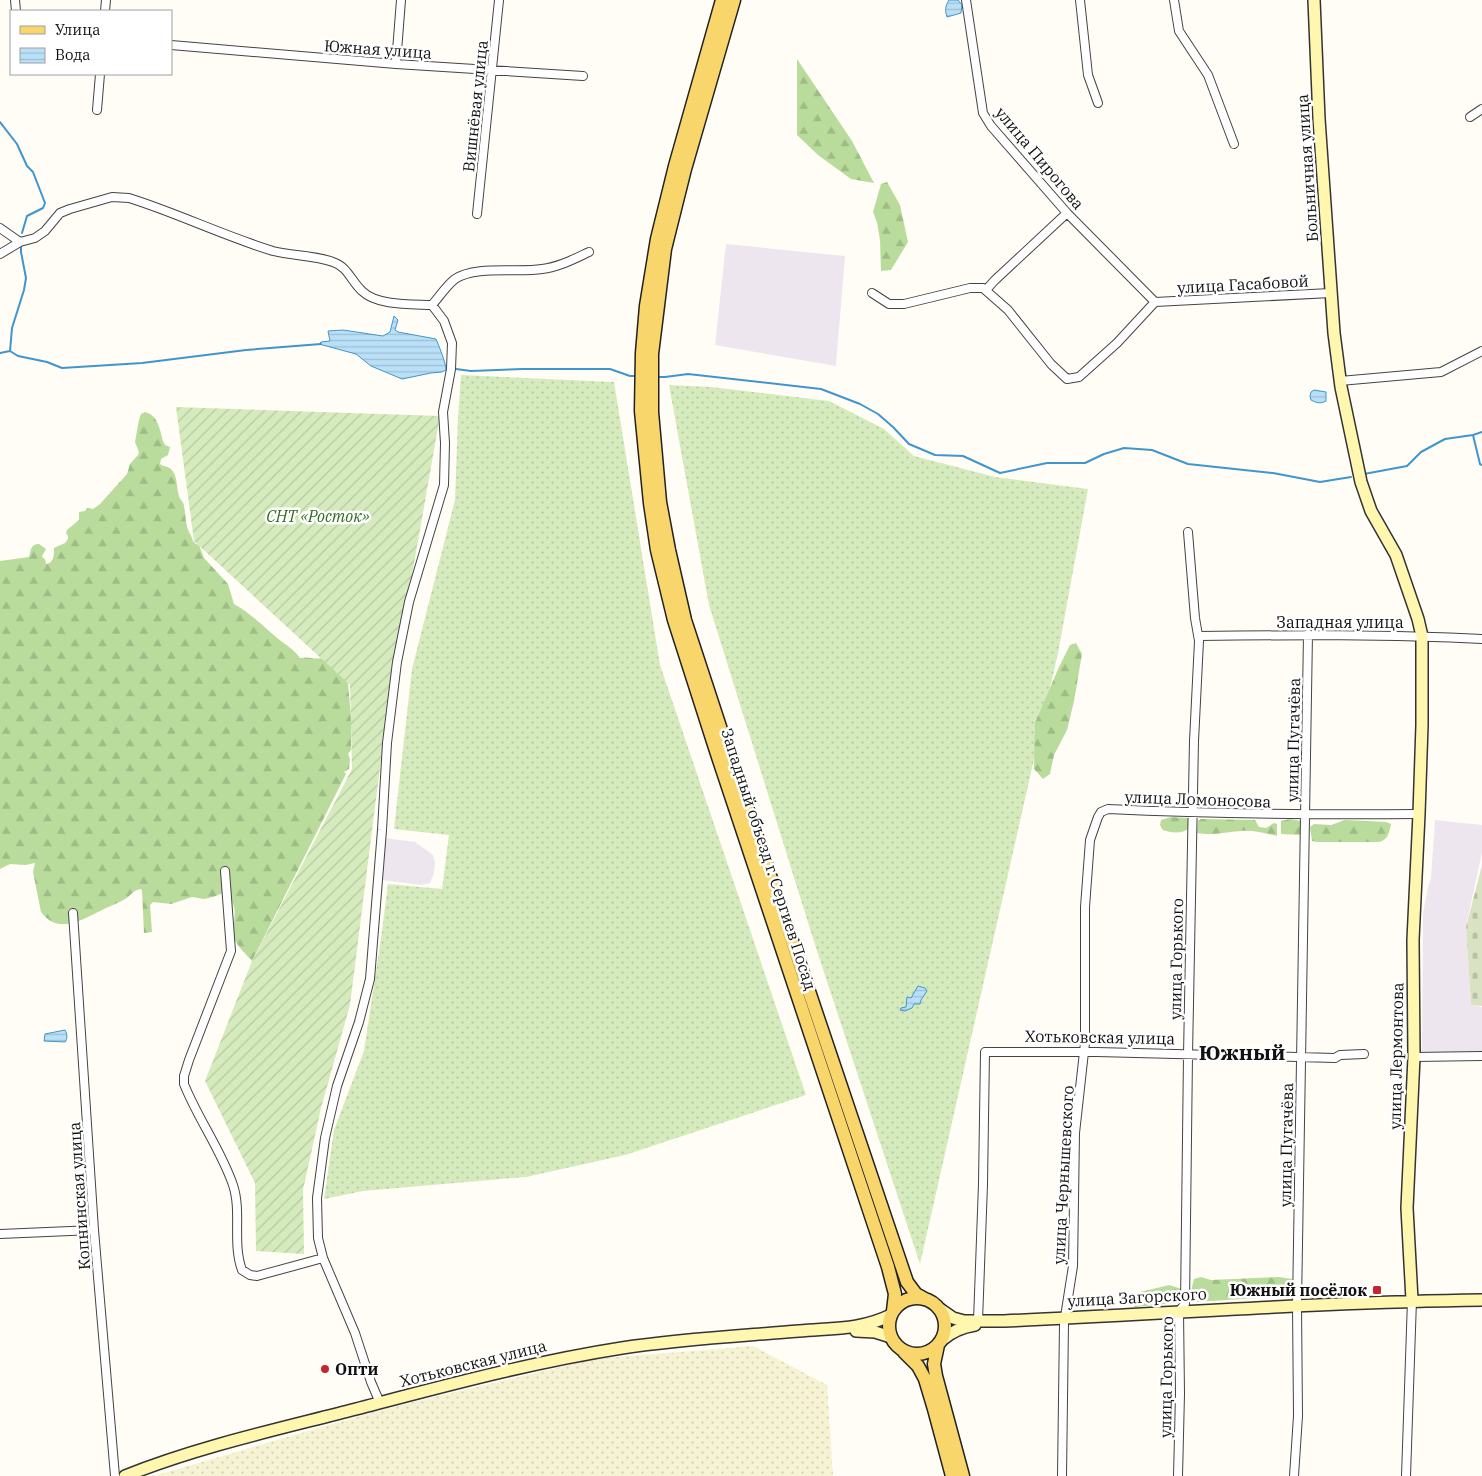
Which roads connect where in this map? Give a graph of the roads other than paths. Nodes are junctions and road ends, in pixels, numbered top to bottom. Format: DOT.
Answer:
graph roads {
  1 [pos="401,0"];
  2 [pos="499,0"];
  3 [pos="722,0"];
  4 [pos="734,0"];
  5 [pos="966,0"];
  6 [pos="1080,0"];
  7 [pos="1174,0"];
  8 [pos="1314,0"];
  9 [pos="172,46"];
  10 [pos="396,64"];
  11 [pos="492,70"];
  12 [pos="100,75"];
  13 [pos="583,76"];
  14 [pos="1098,103"];
  15 [pos="1482,109"];
  16 [pos="97,110"];
  17 [pos="1470,117"];
  18 [pos="1234,144"];
  19 [pos="1067,212"];
  20 [pos="478,214"];
  21 [pos="0,228"];
  22 [pos="20,242"];
  23 [pos="589,252"];
  24 [pos="0,254"];
  25 [pos="986,290"];
  26 [pos="872,293"];
  27 [pos="1331,293"];
  28 [pos="1155,302"];
  29 [pos="432,305"];
  30 [pos="1482,351"];
  31 [pos="647,354"];
  32 [pos="1340,381"];
  33 [pos="646,412"];
  34 [pos="1188,532"];
  35 [pos="1308,634"];
  36 [pos="1199,636"];
  37 [pos="1422,636"];
  38 [pos="1482,639"];
  39 [pos="1194,813"];
  40 [pos="1419,814"];
  41 [pos="1306,816"];
  42 [pos="1098,817"];
  43 [pos="225,871"];
  44 [pos="73,913"];
  45 [pos="1085,1053"];
  46 [pos="1364,1054"];
  47 [pos="1188,1055"];
  48 [pos="1482,1056"];
  49 [pos="1414,1057"];
  50 [pos="1302,1058"];
  51 [pos="94,1230"];
  52 [pos="0,1234"];
  53 [pos="323,1258"];
  54 [pos="925,1299"];
  55 [pos="1412,1300"];
  56 [pos="1482,1300"];
  57 [pos="1297,1305"];
  58 [pos="940,1309"];
  59 [pos="1179,1311"];
  60 [pos="892,1313"];
  61 [pos="1065,1318"];
  62 [pos="978,1321"];
  63 [pos="1004,1321"];
  64 [pos="807,1330"];
  65 [pos="891,1338"];
  66 [pos="940,1343"];
  67 [pos="904,1352"];
  68 [pos="380,1403"];
  69 [pos="115,1476"];
  70 [pos="125,1476"];
  71 [pos="952,1476"];
  72 [pos="963,1476"];
  73 [pos="1062,1476"];
  74 [pos="1178,1476"];
  75 [pos="1294,1476"];
  76 [pos="1406,1476"];
  1 -- 10 [label="street"];
  2 -- 11 [label="street, Вишнёвая улица"];
  3 -- 31 [label="main road"];
  4 -- 31 [label="main road"];
  5 -- 19 [label="street, улица Пирогова"];
  6 -- 14 [label="street"];
  7 -- 18 [label="street"];
  8 -- 27 [label="main road, Больничная улица"];
  9 -- 10 [label="street, Южная улица"];
  10 -- 11 [label="street, Южная улица"];
  11 -- 13 [label="street, Южная улица"];
  11 -- 20 [label="street, Вишнёвая улица"];
  12 -- 16 [label="street"];
  15 -- 17 [label="street"];
  19 -- 25 [label="street"];
  19 -- 28 [label="street, улица Пирогова"];
  21 -- 22 [label="street"];
  22 -- 24 [label="street"];
  22 -- 29 [label="street"];
  23 -- 29 [label="street"];
  25 -- 26 [label="street"];
  25 -- 28 [label="street"];
  27 -- 28 [label="street, улица Гасабовой"];
  27 -- 32 [label="main road, Больничная улица"];
  29 -- 53 [label="street"];
  30 -- 32 [label="street"];
  31 -- 33 [label="main road"];
  32 -- 37 [label="main road, улица Лермонтова"];
  33 -- 54 [label="main road, Западный объезд г. Сергиев Посад"];
  33 -- 60 [label="main road, Западный объезд г. Сергиев Посад"];
  34 -- 36 [label="street, улица Горького"];
  35 -- 36 [label="street, Западная улица"];
  35 -- 37 [label="street, Западная улица"];
  35 -- 41 [label="street, улица Пугачёва"];
  36 -- 39 [label="street, улица Горького"];
  37 -- 38 [label="street, Западная улица"];
  37 -- 40 [label="main road, улица Лермонтова"];
  39 -- 41 [label="street, улица Ломоносова"];
  39 -- 42 [label="street, улица Ломоносова"];
  39 -- 47 [label="street, улица Горького"];
  40 -- 41 [label="street, улица Ломоносова"];
  40 -- 49 [label="main road, улица Лермонтова"];
  41 -- 50 [label="street, улица Пугачёва"];
  42 -- 45 [label="street, улица Чернышевского"];
  43 -- 53 [label="street"];
  44 -- 51 [label="street, Копнинская улица"];
  45 -- 47 [label="street, Хотьковская улица"];
  45 -- 61 [label="street, улица Чернышевского"];
  45 -- 62 [label="street, Хотьковская улица"];
  46 -- 50 [label="street, Хотьковская улица"];
  47 -- 50 [label="street, Хотьковская улица"];
  47 -- 59 [label="street, улица Горького"];
  48 -- 49 [label="street"];
  49 -- 55 [label="main road, улица Лермонтова"];
  50 -- 57 [label="street, улица Пугачёва"];
  51 -- 52 [label="street"];
  51 -- 69 [label="street, Копнинская улица"];
  53 -- 68 [label="street"];
  54 -- 58 [label="main road"];
  54 -- 60 [label="main road"];
  55 -- 56 [label="main road, улица Загорского"];
  55 -- 57 [label="main road, улица Загорского"];
  55 -- 76 [label="street, улица Лермонтова"];
  57 -- 59 [label="main road, улица Загорского"];
  57 -- 75 [label="street, улица Пугачёва"];
  58 -- 62 [label="main road"];
  58 -- 66 [label="main road"];
  59 -- 61 [label="main road, улица Загорского"];
  59 -- 74 [label="street, улица Горького"];
  60 -- 64 [label="main road"];
  60 -- 65 [label="main road"];
  61 -- 63 [label="main road, улица Загорского"];
  61 -- 73 [label="street, улица Чернышевского"];
  62 -- 63 [label="main road"];
  63 -- 66 [label="main road"];
  64 -- 65 [label="main road"];
  64 -- 68 [label="main road, Хотьковская улица"];
  65 -- 67 [label="main road"];
  66 -- 67 [label="main road"];
  66 -- 72 [label="main road"];
  67 -- 71 [label="main road"];
  68 -- 70 [label="main road, Хотьковская улица"];
}
